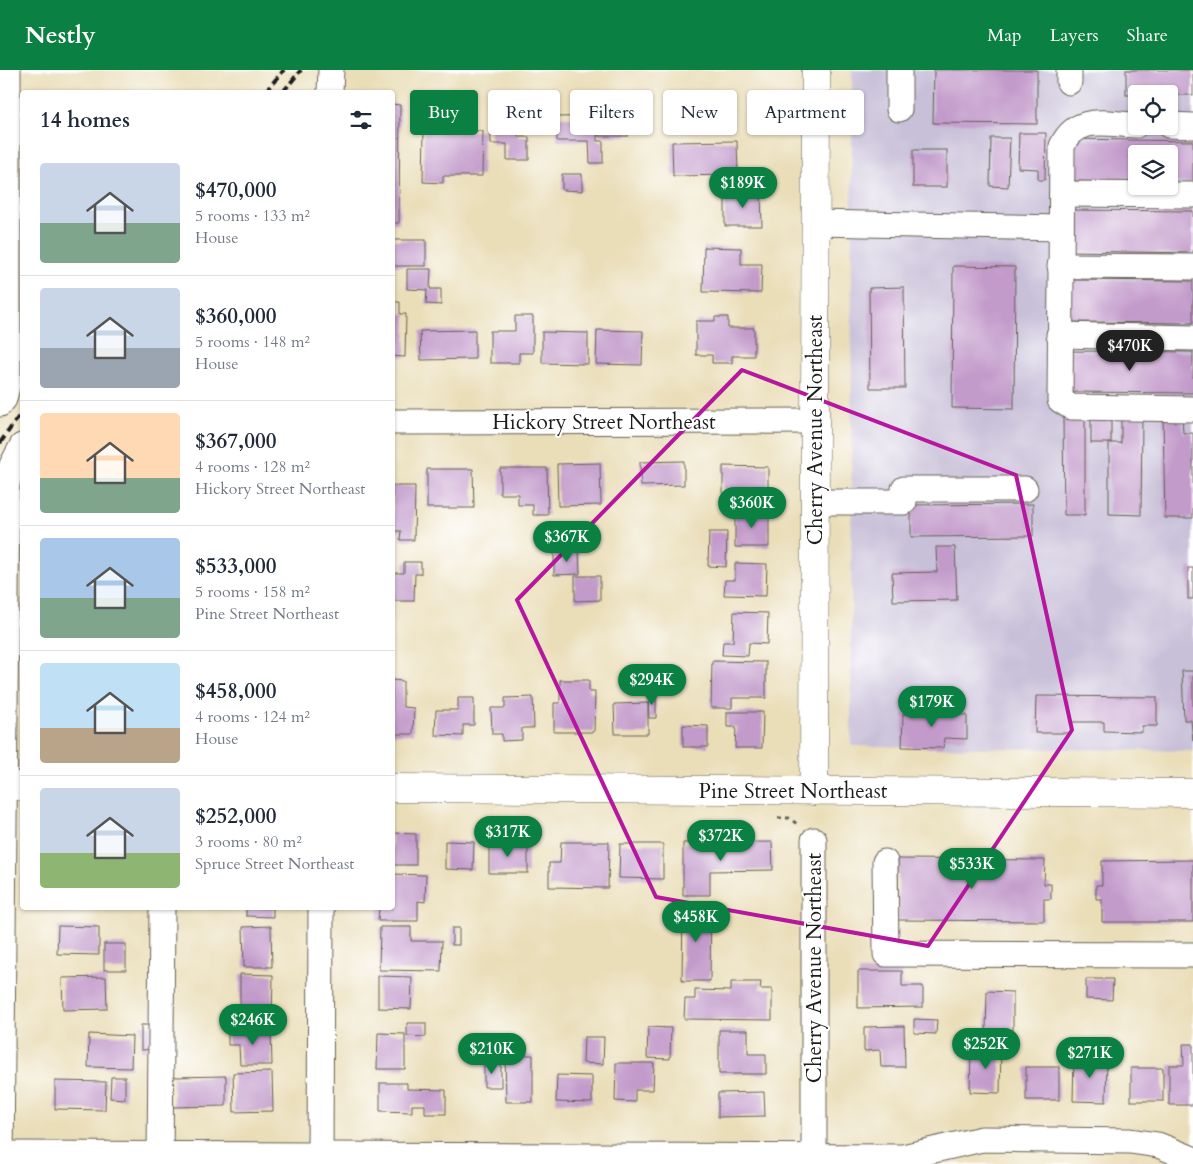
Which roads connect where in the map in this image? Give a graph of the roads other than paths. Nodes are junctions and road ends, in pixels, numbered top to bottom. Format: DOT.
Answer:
graph roads {
  1 [pos="8,70"];
  2 [pos="330,70"];
  3 [pos="816,70"];
  4 [pos="899,70"];
  5 [pos="330,90"];
  6 [pos="899,109"];
  7 [pos="1128,125"];
  8 [pos="1178,125"];
  9 [pos="1193,126"];
  10 [pos="1062,194"];
  11 [pos="1193,195"];
  12 [pos="816,224"];
  13 [pos="1061,228"];
  14 [pos="1060,266"];
  15 [pos="1193,267"];
  16 [pos="1059,335"];
  17 [pos="1193,338"];
  18 [pos="0,404"];
  19 [pos="1193,409"];
  20 [pos="815,421"];
  21 [pos="395,422"];
  22 [pos="20,450"];
  23 [pos="1025,489"];
  24 [pos="815,502"];
  25 [pos="8,786"];
  26 [pos="395,788"];
  27 [pos="814,791"];
  28 [pos="1193,793"];
  29 [pos="814,840"];
  30 [pos="885,862"];
  31 [pos="162,910"];
  32 [pos="321,910"];
  33 [pos="1193,955"];
  34 [pos="1,1158"];
  35 [pos="1193,1159"];
  36 [pos="160,1160"];
  37 [pos="320,1160"];
  38 [pos="479,1160"];
  39 [pos="642,1161"];
  40 [pos="814,1161"];
  1 -- 18 [label="street"];
  2 -- 5 [label="street"];
  3 -- 12 [label="main road, Cherry Avenue Northeast"];
  4 -- 6 [label="street"];
  7 -- 10 [label="street"];
  8 -- 9 [label="street"];
  10 -- 11 [label="street"];
  10 -- 13 [label="street"];
  12 -- 13 [label="street"];
  12 -- 20 [label="main road, Cherry Avenue Northeast"];
  13 -- 14 [label="street"];
  14 -- 15 [label="street"];
  14 -- 16 [label="street"];
  16 -- 17 [label="street"];
  16 -- 19 [label="street"];
  20 -- 21 [label="street, Hickory Street Northeast"];
  20 -- 24 [label="main road, Cherry Avenue Northeast"];
  22 -- 25 [label="street"];
  23 -- 24 [label="street"];
  24 -- 27 [label="main road, Cherry Avenue Northeast"];
  25 -- 34 [label="street"];
  26 -- 27 [label="main road, Pine Street Northeast"];
  27 -- 28 [label="main road, Pine Street Northeast"];
  29 -- 40 [label="street, Cherry Avenue Northeast"];
  30 -- 33 [label="street"];
  31 -- 36 [label="street"];
  32 -- 37 [label="street"];
  34 -- 36 [label="street"];
  35 -- 40 [label="street"];
  36 -- 37 [label="street"];
  37 -- 38 [label="street"];
  38 -- 39 [label="street"];
  39 -- 40 [label="street"];
}
